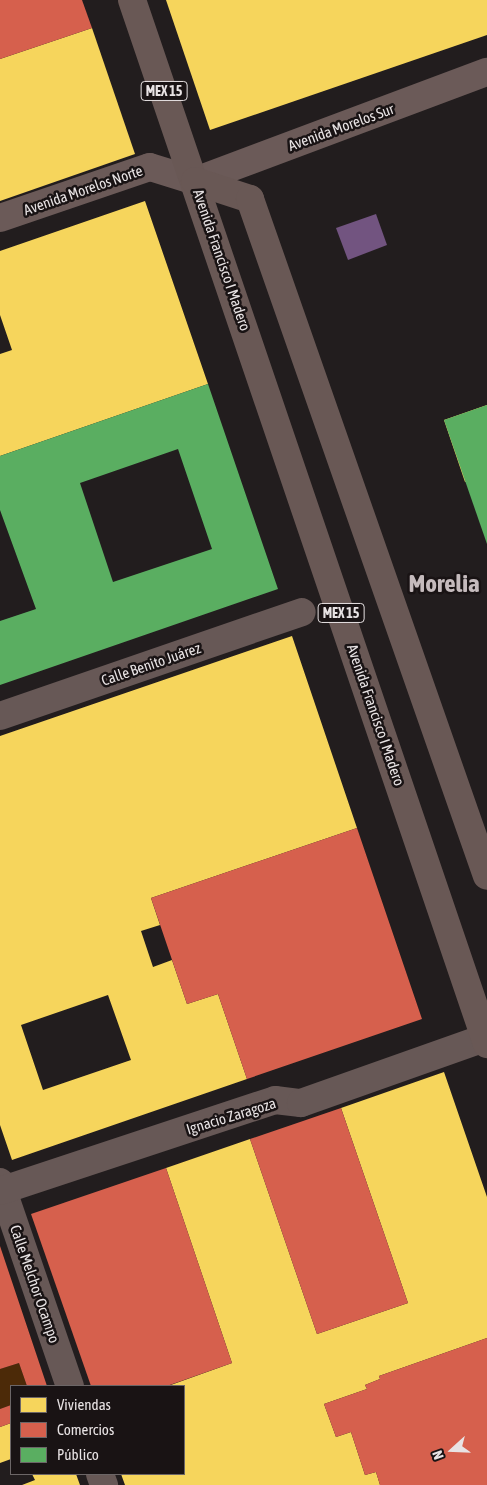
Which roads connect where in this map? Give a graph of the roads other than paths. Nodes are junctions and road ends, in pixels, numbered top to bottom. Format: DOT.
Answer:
graph roads {
  1 [pos="132,0"];
  2 [pos="487,72"];
  3 [pos="195,181"];
  4 [pos="0,218"];
  5 [pos="302,612"];
  6 [pos="0,716"];
  7 [pos="487,876"];
  8 [pos="486,1040"];
  9 [pos="1,1188"];
  10 [pos="70,1385"];
  1 -- 3 [label="main road, MEX 15"];
  2 -- 3 [label="main road, Avenida Morelos Sur"];
  3 -- 4 [label="main road, Avenida Morelos Norte"];
  3 -- 7 [label="main road, Avenida Francisco I Madero"];
  3 -- 8 [label="main road, Avenida Francisco I Madero / MEX 15"];
  5 -- 6 [label="street, Calle Benito Juárez"];
  8 -- 9 [label="street, Ignacio Zaragoza"];
  9 -- 10 [label="street, Calle Melchor Ocampo"];
}
